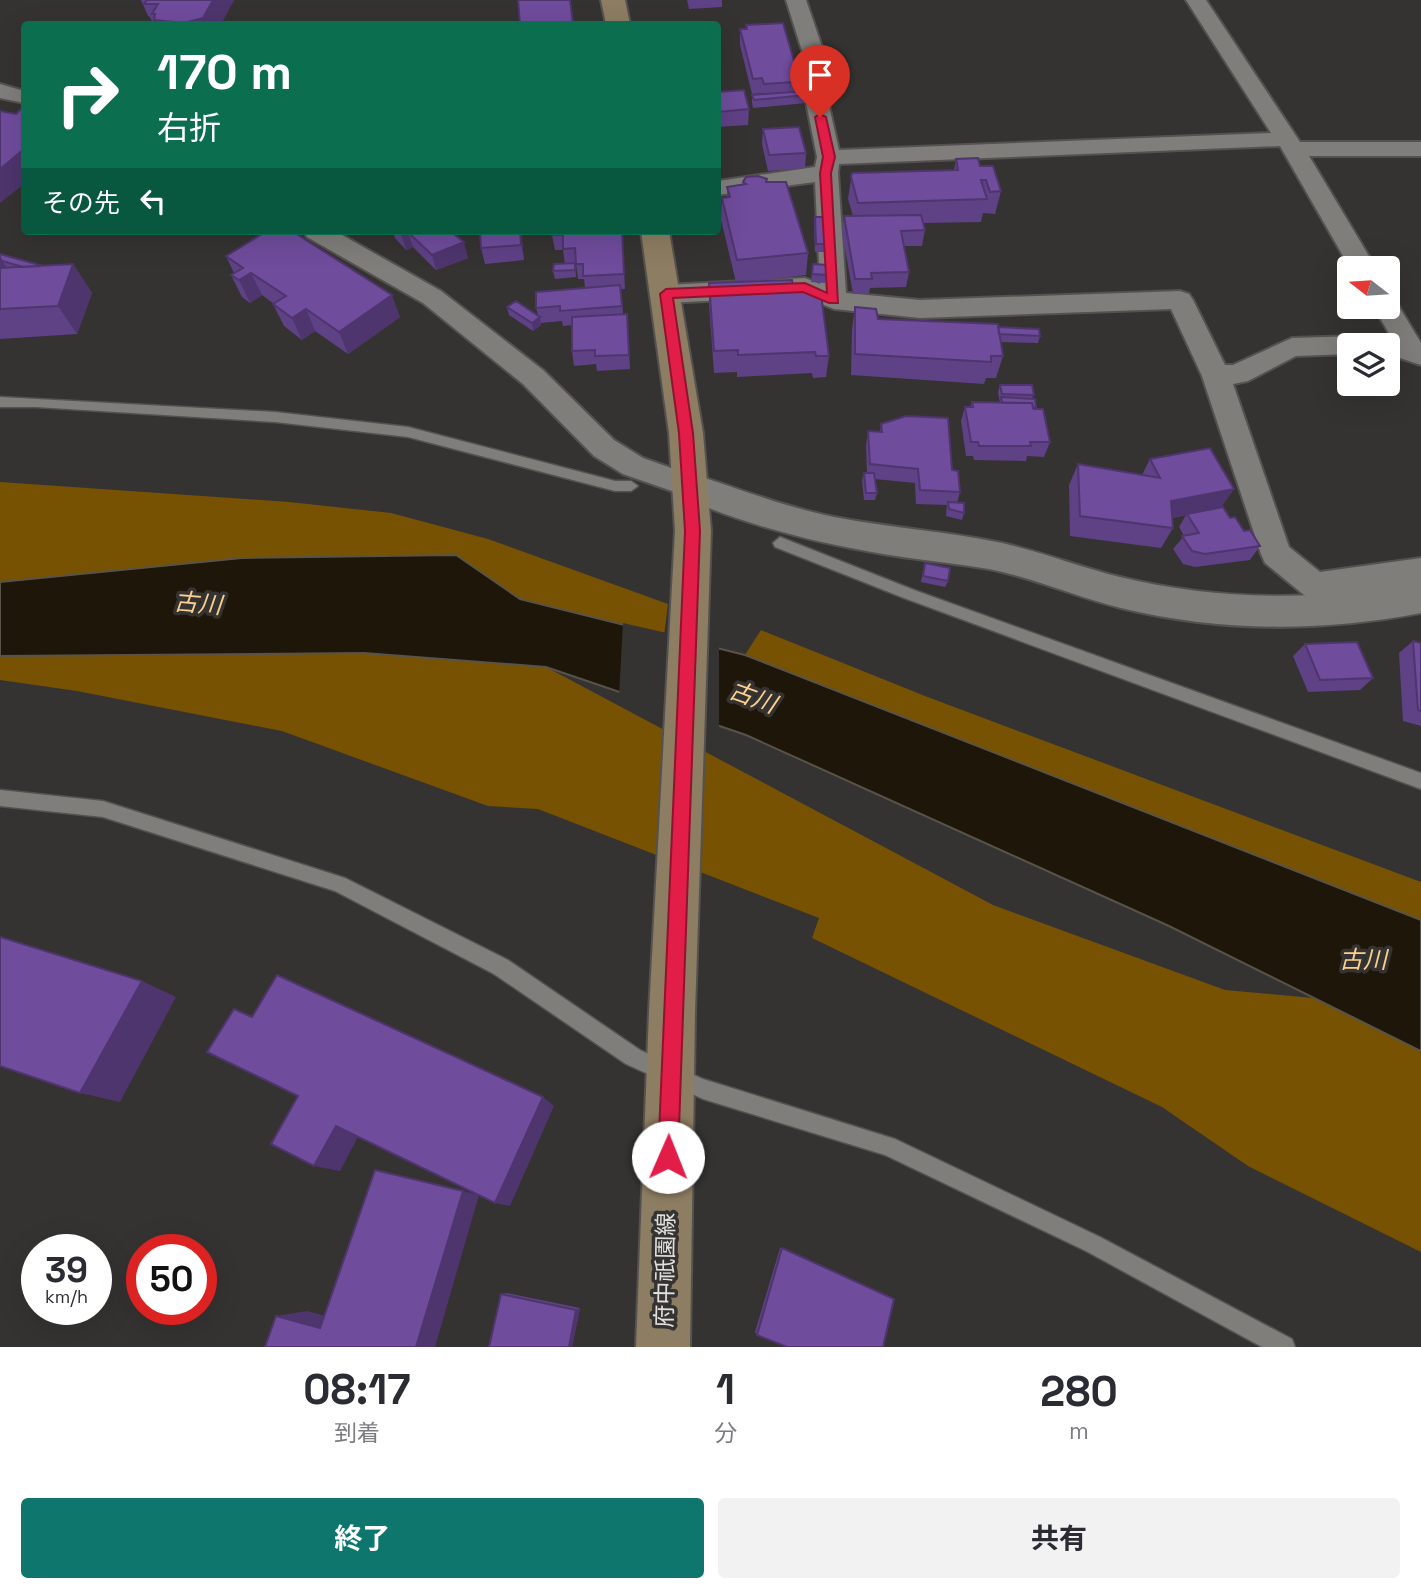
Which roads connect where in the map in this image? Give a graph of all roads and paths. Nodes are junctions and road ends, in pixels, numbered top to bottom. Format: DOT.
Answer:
graph roads {
  1 [pos="613,0"];
  2 [pos="796,0"];
  3 [pos="1196,0"];
  4 [pos="617,21"];
  5 [pos="0,90"];
  6 [pos="21,96"];
  7 [pos="0,102"];
  8 [pos="21,106"];
  9 [pos="1290,144"];
  10 [pos="1421,149"];
  11 [pos="827,165"];
  12 [pos="721,187"];
  13 [pos="323,235"];
  14 [pos="656,235"];
  15 [pos="1356,256"];
  16 [pos="666,294"];
  17 [pos="834,300"];
  18 [pos="1394,319"];
  19 [pos="1337,345"];
  20 [pos="1416,352"];
  21 [pos="1216,376"];
  22 [pos="0,402"];
  23 [pos="631,486"];
  24 [pos="692,487"];
  25 [pos="780,543"];
  26 [pos="1421,571"];
  27 [pos="1421,598"];
  28 [pos="1421,781"];
  29 [pos="0,798"];
  30 [pos="670,1075"];
  31 [pos="663,1347"];
  32 [pos="1284,1347"];
  1 -- 4 [label="main road"];
  2 -- 11 [label="street"];
  3 -- 9 [label="street"];
  5 -- 6 [label="street"];
  7 -- 8 [label="street"];
  9 -- 10 [label="street"];
  9 -- 11 [label="street"];
  9 -- 15 [label="street"];
  11 -- 12 [label="street"];
  11 -- 17 [label="street"];
  13 -- 24 [label="street"];
  14 -- 16 [label="main road, 府中祇園線"];
  16 -- 17 [label="street"];
  16 -- 24 [label="main road, 府中祇園線"];
  17 -- 21 [label="street"];
  18 -- 20 [label="street"];
  19 -- 21 [label="street"];
  21 -- 26 [label="street"];
  22 -- 23 [label="lane"];
  24 -- 27 [label="street"];
  24 -- 30 [label="main road, 府中祇園線"];
  25 -- 28 [label="lane"];
  29 -- 30 [label="lane"];
  30 -- 31 [label="main road, 府中祇園線"];
  30 -- 32 [label="lane"];
}
